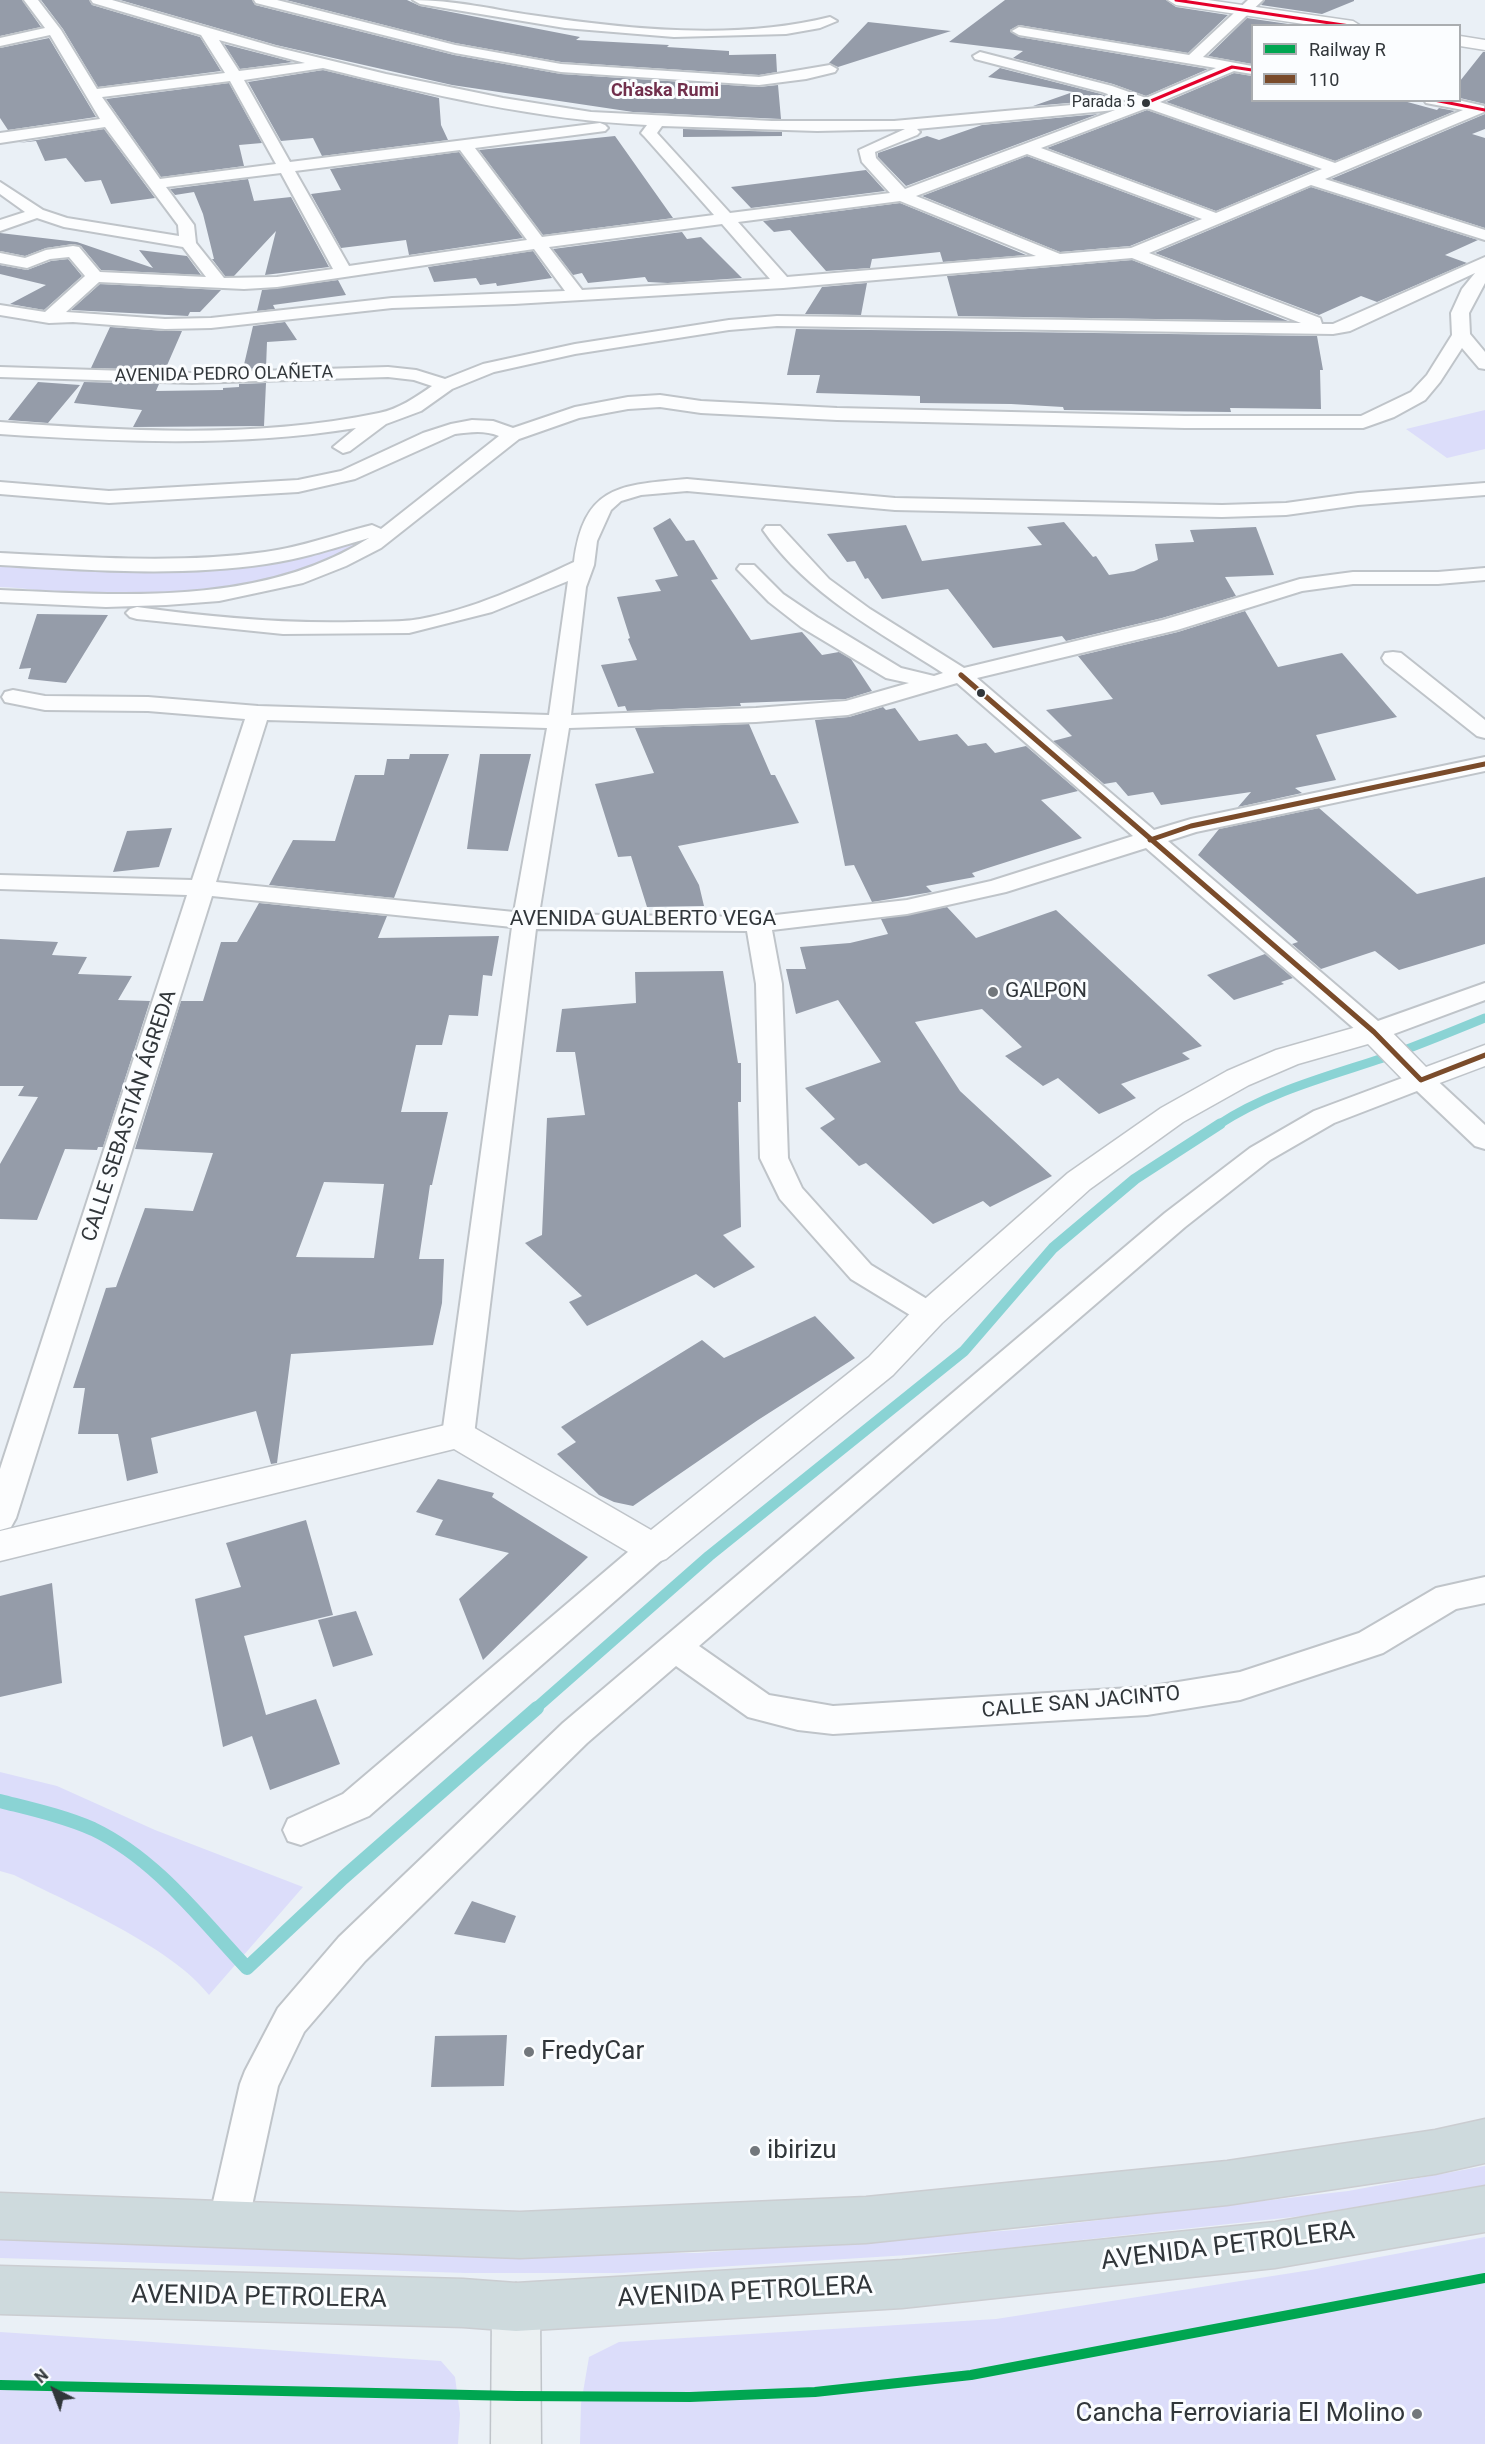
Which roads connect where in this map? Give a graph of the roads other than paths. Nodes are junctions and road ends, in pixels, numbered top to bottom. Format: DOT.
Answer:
graph roads {
  1 [pos="31,0"];
  2 [pos="98,0"];
  3 [pos="261,0"];
  4 [pos="420,0"];
  5 [pos="1176,0"];
  6 [pos="1250,5"];
  7 [pos="830,21"];
  8 [pos="542,22"];
  9 [pos="1343,24"];
  10 [pos="54,30"];
  11 [pos="1019,31"];
  12 [pos="207,33"];
  13 [pos="525,34"];
  14 [pos="1461,41"];
  15 [pos="0,42"];
  16 [pos="1485,45"];
  17 [pos="508,46"];
  18 [pos="981,56"];
  19 [pos="492,57"];
  20 [pos="1192,60"];
  21 [pos="333,64"];
  22 [pos="1232,67"];
  23 [pos="830,69"];
  24 [pos="1251,70"];
  25 [pos="235,76"];
  26 [pos="93,94"];
  27 [pos="1442,102"];
  28 [pos="1146,103"];
  29 [pos="1482,109"];
  30 [pos="657,120"];
  31 [pos="109,122"];
  32 [pos="936,124"];
  33 [pos="0,138"];
  34 [pos="464,145"];
  35 [pos="1028,149"];
  36 [pos="285,167"];
  37 [pos="1334,168"];
  38 [pos="1309,179"];
  39 [pos="156,184"];
  40 [pos="0,187"];
  41 [pos="902,196"];
  42 [pos="37,213"];
  43 [pos="1215,218"];
  44 [pos="726,220"];
  45 [pos="0,226"];
  46 [pos="111,231"];
  47 [pos="1485,235"];
  48 [pos="188,243"];
  49 [pos="538,243"];
  50 [pos="73,251"];
  51 [pos="1134,254"];
  52 [pos="0,258"];
  53 [pos="1062,261"];
  54 [pos="1485,262"];
  55 [pos="343,271"];
  56 [pos="1485,272"];
  57 [pos="95,277"];
  58 [pos="219,282"];
  59 [pos="783,283"];
  60 [pos="577,295"];
  61 [pos="0,309"];
  62 [pos="50,318"];
  63 [pos="1333,329"];
  64 [pos="1461,335"];
  65 [pos="1485,364"];
  66 [pos="0,372"];
  67 [pos="446,385"];
  68 [pos="388,417"];
  69 [pos="335,425"];
  70 [pos="0,428"];
  71 [pos="512,435"];
  72 [pos="343,447"];
  73 [pos="349,475"];
  74 [pos="0,488"];
  75 [pos="1485,489"];
  76 [pos="406,520"];
  77 [pos="773,530"];
  78 [pos="0,559"];
  79 [pos="584,565"];
  80 [pos="747,568"];
  81 [pos="1485,574"];
  82 [pos="0,596"];
  83 [pos="31,597"];
  84 [pos="1393,658"];
  85 [pos="962,675"];
  86 [pos="938,684"];
  87 [pos="13,697"];
  88 [pos="258,712"];
  89 [pos="559,722"];
  90 [pos="1485,731"];
  91 [pos="1485,764"];
  92 [pos="1150,840"];
  93 [pos="0,882"];
  94 [pos="203,888"];
  95 [pos="525,921"];
  96 [pos="758,924"];
  97 [pos="1485,991"];
  98 [pos="1397,1055"];
  99 [pos="1485,1055"];
  100 [pos="1485,1140"];
  101 [pos="930,1314"];
  102 [pos="458,1435"];
  103 [pos="0,1518"];
  104 [pos="0,1546"];
  105 [pos="653,1549"];
  106 [pos="1485,1590"];
  107 [pos="676,1648"];
  108 [pos="301,1830"];
  109 [pos="1485,2141"];
  110 [pos="1485,2209"];
  111 [pos="0,2216"];
  112 [pos="228,2224"];
  113 [pos="0,2290"];
  114 [pos="516,2307"];
  115 [pos="516,2444"];
  1 -- 10 [label="street"];
  2 -- 12 [label="street"];
  3 -- 19 [label="street"];
  4 -- 8 [label="street"];
  5 -- 6 [label="street"];
  6 -- 9 [label="street"];
  6 -- 20 [label="street"];
  7 -- 8 [label="street"];
  8 -- 13 [label="street"];
  10 -- 15 [label="street"];
  10 -- 26 [label="street"];
  11 -- 20 [label="street"];
  12 -- 21 [label="street"];
  12 -- 25 [label="street"];
  14 -- 16 [label="street"];
  17 -- 19 [label="street"];
  18 -- 28 [label="street"];
  19 -- 23 [label="street"];
  20 -- 22 [label="street"];
  21 -- 25 [label="street"];
  21 -- 30 [label="street"];
  22 -- 24 [label="street"];
  22 -- 28 [label="street"];
  25 -- 26 [label="street"];
  25 -- 36 [label="street"];
  26 -- 31 [label="street"];
  27 -- 29 [label="street"];
  28 -- 32 [label="street"];
  28 -- 35 [label="street"];
  28 -- 37 [label="street"];
  29 -- 37 [label="street"];
  30 -- 32 [label="street"];
  30 -- 34 [label="street"];
  30 -- 44 [label="street"];
  31 -- 33 [label="street"];
  31 -- 39 [label="street"];
  32 -- 41 [label="street"];
  34 -- 36 [label="street"];
  34 -- 49 [label="street"];
  35 -- 41 [label="street"];
  35 -- 43 [label="street"];
  36 -- 39 [label="street"];
  36 -- 55 [label="street"];
  37 -- 38 [label="street"];
  38 -- 43 [label="street"];
  38 -- 47 [label="street"];
  39 -- 48 [label="street"];
  40 -- 42 [label="street"];
  41 -- 44 [label="street"];
  41 -- 53 [label="street"];
  42 -- 45 [label="street"];
  42 -- 46 [label="street"];
  43 -- 51 [label="street"];
  44 -- 49 [label="street"];
  44 -- 59 [label="street"];
  46 -- 48 [label="street"];
  46 -- 50 [label="street"];
  48 -- 58 [label="street"];
  49 -- 55 [label="street"];
  49 -- 60 [label="street"];
  50 -- 52 [label="street"];
  50 -- 57 [label="street"];
  51 -- 53 [label="street"];
  51 -- 63 [label="street"];
  53 -- 59 [label="street"];
  54 -- 63 [label="street"];
  55 -- 58 [label="street"];
  56 -- 64 [label="street"];
  57 -- 58 [label="street"];
  57 -- 62 [label="street"];
  59 -- 60 [label="street"];
  60 -- 62 [label="street"];
  61 -- 62 [label="street"];
  63 -- 67 [label="street"];
  64 -- 65 [label="street"];
  64 -- 71 [label="street"];
  66 -- 67 [label="street, AVENIDA PEDRO OLAÑETA"];
  67 -- 68 [label="street"];
  68 -- 69 [label="street"];
  68 -- 72 [label="street"];
  69 -- 70 [label="street"];
  69 -- 72 [label="street"];
  71 -- 73 [label="street"];
  71 -- 76 [label="street"];
  72 -- 73 [label="street"];
  73 -- 74 [label="street"];
  75 -- 79 [label="street"];
  76 -- 78 [label="street"];
  76 -- 83 [label="street"];
  77 -- 85 [label="street"];
  79 -- 83 [label="street"];
  79 -- 89 [label="street"];
  80 -- 86 [label="street"];
  81 -- 85 [label="street"];
  82 -- 83 [label="street"];
  84 -- 90 [label="street"];
  85 -- 86 [label="street"];
  85 -- 92 [label="street"];
  86 -- 89 [label="street"];
  87 -- 88 [label="street"];
  88 -- 89 [label="street"];
  88 -- 94 [label="street, CALLE SEBASTIÁN ÁGREDA"];
  89 -- 95 [label="street"];
  91 -- 92 [label="street, AVENIDA GUALBERTO VEGA"];
  92 -- 96 [label="street, AVENIDA GUALBERTO VEGA"];
  92 -- 98 [label="street"];
  93 -- 94 [label="street, AVENIDA GUALBERTO VEGA"];
  94 -- 95 [label="street, AVENIDA GUALBERTO VEGA"];
  94 -- 103 [label="street, CALLE SEBASTIÁN ÁGREDA"];
  95 -- 96 [label="street, AVENIDA GUALBERTO VEGA"];
  95 -- 102 [label="street"];
  96 -- 101 [label="street"];
  97 -- 98 [label="street"];
  98 -- 99 [label="street"];
  98 -- 100 [label="street"];
  98 -- 101 [label="street"];
  98 -- 107 [label="street"];
  101 -- 105 [label="street"];
  102 -- 104 [label="street"];
  102 -- 105 [label="street"];
  105 -- 108 [label="street"];
  106 -- 107 [label="street, CALLE SAN JACINTO"];
  107 -- 112 [label="street"];
  109 -- 112 [label="highway"];
  110 -- 114 [label="highway, AVENIDA PETROLERA"];
  111 -- 112 [label="highway"];
  113 -- 114 [label="highway, AVENIDA PETROLERA"];
  114 -- 115 [label="main road"];
}
